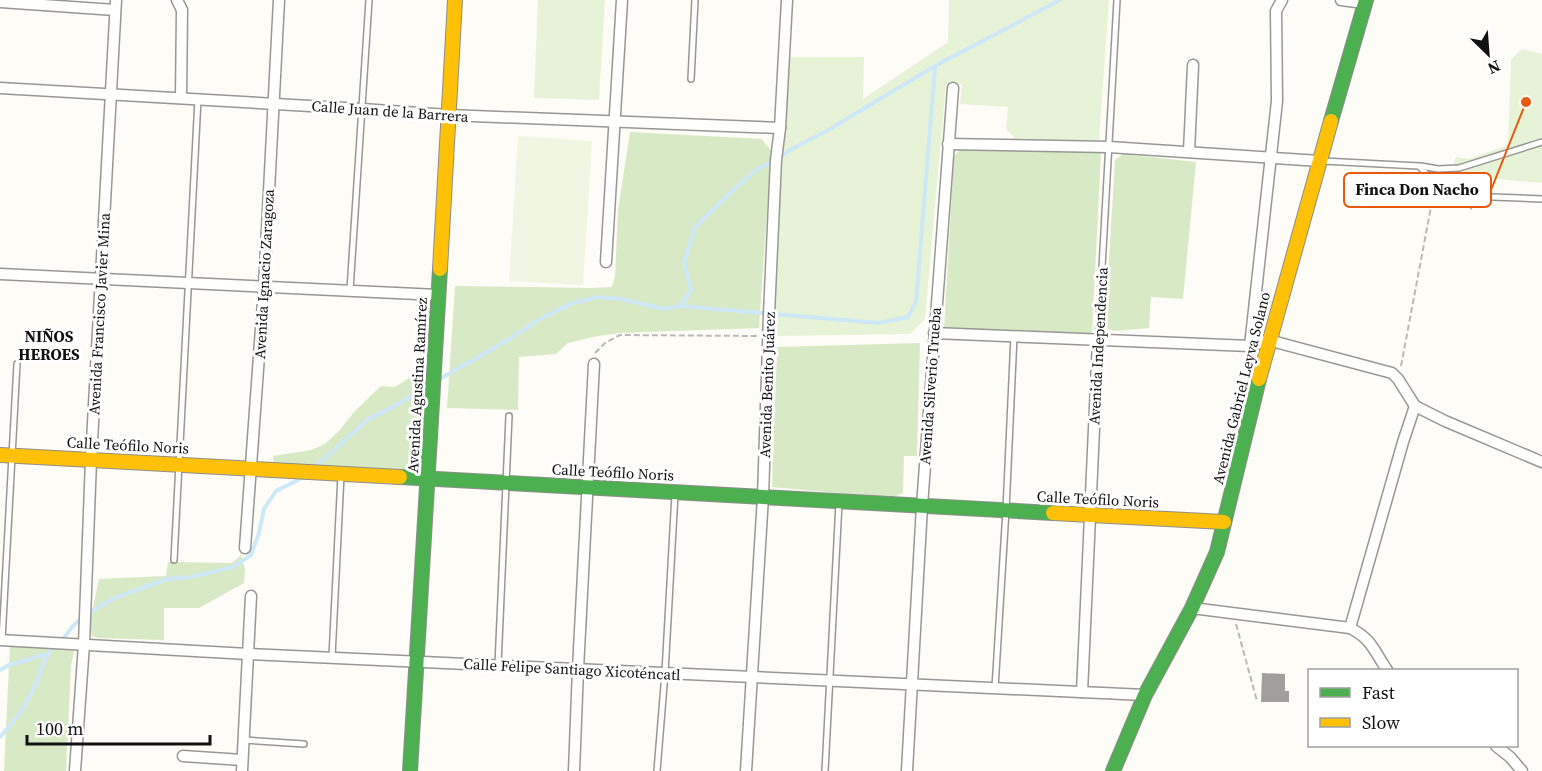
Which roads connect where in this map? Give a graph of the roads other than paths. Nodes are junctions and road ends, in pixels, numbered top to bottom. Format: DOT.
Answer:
graph roads {
  1 [pos="177,0"];
  2 [pos="279,0"];
  3 [pos="369,0"];
  4 [pos="455,0"];
  5 [pos="622,0"];
  6 [pos="695,0"];
  7 [pos="787,0"];
  8 [pos="1118,0"];
  9 [pos="1282,0"];
  10 [pos="1341,0"];
  11 [pos="0,2"];
  12 [pos="1365,2"];
  13 [pos="116,5"];
  14 [pos="1193,65"];
  15 [pos="690,79"];
  16 [pos="0,88"];
  17 [pos="953,88"];
  18 [pos="111,94"];
  19 [pos="181,98"];
  20 [pos="198,99"];
  21 [pos="273,103"];
  22 [pos="362,108"];
  23 [pos="448,115"];
  24 [pos="614,122"];
  25 [pos="780,128"];
  26 [pos="1542,142"];
  27 [pos="948,144"];
  28 [pos="1109,147"];
  29 [pos="1189,152"];
  30 [pos="1272,157"];
  31 [pos="1320,161"];
  32 [pos="1419,166"];
  33 [pos="1542,199"];
  34 [pos="606,262"];
  35 [pos="0,274"];
  36 [pos="101,279"];
  37 [pos="188,283"];
  38 [pos="264,286"];
  39 [pos="350,290"];
  40 [pos="438,295"];
  41 [pos="934,333"];
  42 [pos="1014,336"];
  43 [pos="1269,340"];
  44 [pos="1098,341"];
  45 [pos="1250,346"];
  46 [pos="17,364"];
  47 [pos="594,364"];
  48 [pos="1415,406"];
  49 [pos="508,416"];
  50 [pos="6,456"];
  51 [pos="91,460"];
  52 [pos="1542,462"];
  53 [pos="179,465"];
  54 [pos="250,469"];
  55 [pos="341,473"];
  56 [pos="428,478"];
  57 [pos="506,483"];
  58 [pos="588,487"];
  59 [pos="675,492"];
  60 [pos="763,497"];
  61 [pos="839,501"];
  62 [pos="922,506"];
  63 [pos="1006,510"];
  64 [pos="1090,515"];
  65 [pos="1224,522"];
  66 [pos="245,548"];
  67 [pos="174,560"];
  68 [pos="251,596"];
  69 [pos="1191,608"];
  70 [pos="1350,628"];
  71 [pos="1,640"];
  72 [pos="84,644"];
  73 [pos="248,654"];
  74 [pos="332,658"];
  75 [pos="417,662"];
  76 [pos="498,665"];
  77 [pos="578,669"];
  78 [pos="1386,669"];
  79 [pos="665,673"];
  80 [pos="753,677"];
  81 [pos="830,680"];
  82 [pos="913,684"];
  83 [pos="995,688"];
  84 [pos="1082,692"];
  85 [pos="1145,695"];
  86 [pos="243,740"];
  87 [pos="304,744"];
  88 [pos="1497,747"];
  89 [pos="183,756"];
  90 [pos="242,765"];
  91 [pos="75,771"];
  92 [pos="410,771"];
  93 [pos="574,771"];
  94 [pos="657,771"];
  95 [pos="746,771"];
  96 [pos="825,771"];
  97 [pos="907,771"];
  98 [pos="1113,771"];
  99 [pos="1522,771"];
  1 -- 19 [label="street"];
  2 -- 21 [label="street, Avenida Ignacio Zaragoza"];
  3 -- 22 [label="lane"];
  4 -- 23 [label="street, Avenida Agustina Ramírez"];
  5 -- 24 [label="street"];
  6 -- 15 [label="lane"];
  7 -- 25 [label="street, Avenida Benito Juárez"];
  8 -- 28 [label="lane, Avenida Independencia"];
  9 -- 30 [label="street"];
  10 -- 12 [label="street"];
  11 -- 13 [label="street"];
  12 -- 31 [label="street, Avenida Gabriel Leyva Solano"];
  13 -- 18 [label="street, Avenida Francisco Javier Mina"];
  14 -- 29 [label="street"];
  16 -- 18 [label="street, Calle Juan de la Barrera"];
  17 -- 27 [label="street, Avenida Silverio Trueba"];
  18 -- 19 [label="street, Calle Juan de la Barrera"];
  18 -- 36 [label="street, Avenida Francisco Javier Mina"];
  19 -- 20 [label="street, Calle Juan de la Barrera"];
  20 -- 21 [label="street, Calle Juan de la Barrera"];
  20 -- 37 [label="lane"];
  21 -- 22 [label="street, Calle Juan de la Barrera"];
  21 -- 38 [label="street, Avenida Ignacio Zaragoza"];
  22 -- 23 [label="street, Calle Juan de la Barrera"];
  22 -- 39 [label="lane"];
  23 -- 24 [label="street, Calle Juan de la Barrera"];
  23 -- 40 [label="street, Avenida Agustina Ramírez"];
  24 -- 25 [label="street, Calle Juan de la Barrera"];
  24 -- 34 [label="street"];
  25 -- 60 [label="street, Avenida Benito Juárez"];
  26 -- 32 [label="lane"];
  27 -- 28 [label="street"];
  27 -- 41 [label="street, Avenida Silverio Trueba"];
  28 -- 29 [label="street"];
  28 -- 44 [label="lane, Avenida Independencia"];
  29 -- 30 [label="street"];
  30 -- 31 [label="street"];
  30 -- 45 [label="street"];
  31 -- 32 [label="lane"];
  31 -- 43 [label="street, Avenida Gabriel Leyva Solano"];
  32 -- 33 [label="lane"];
  35 -- 36 [label="street"];
  36 -- 37 [label="street"];
  36 -- 51 [label="street, Avenida Francisco Javier Mina"];
  37 -- 38 [label="street"];
  37 -- 53 [label="lane"];
  38 -- 39 [label="street"];
  38 -- 54 [label="street, Avenida Ignacio Zaragoza"];
  39 -- 40 [label="street"];
  40 -- 56 [label="street, Avenida Agustina Ramírez"];
  41 -- 42 [label="street"];
  41 -- 62 [label="street, Avenida Silverio Trueba"];
  42 -- 44 [label="street"];
  42 -- 63 [label="lane"];
  43 -- 45 [label="street"];
  43 -- 48 [label="street"];
  43 -- 65 [label="street, Avenida Gabriel Leyva Solano"];
  44 -- 45 [label="street"];
  44 -- 64 [label="street, Avenida Independencia"];
  46 -- 50 [label="lane"];
  47 -- 58 [label="street"];
  48 -- 52 [label="street"];
  48 -- 70 [label="street"];
  49 -- 57 [label="lane"];
  50 -- 51 [label="street, Calle Teófilo Noris"];
  50 -- 71 [label="lane"];
  51 -- 53 [label="street, Calle Teófilo Noris"];
  51 -- 72 [label="street, Avenida Francisco Javier Mina"];
  53 -- 54 [label="street, Calle Teófilo Noris"];
  53 -- 67 [label="lane"];
  54 -- 55 [label="street, Calle Teófilo Noris"];
  54 -- 66 [label="street, Avenida Ignacio Zaragoza"];
  55 -- 56 [label="street, Calle Teófilo Noris"];
  55 -- 74 [label="lane"];
  56 -- 57 [label="street, Calle Teófilo Noris"];
  56 -- 75 [label="street, Avenida Agustina Ramírez"];
  57 -- 58 [label="street, Calle Teófilo Noris"];
  57 -- 76 [label="lane"];
  58 -- 59 [label="street, Calle Teófilo Noris"];
  58 -- 77 [label="street"];
  59 -- 60 [label="street, Calle Teófilo Noris"];
  59 -- 79 [label="lane"];
  60 -- 61 [label="street, Calle Teófilo Noris"];
  60 -- 80 [label="street, Avenida Benito Juárez"];
  61 -- 62 [label="street, Calle Teófilo Noris"];
  61 -- 81 [label="lane"];
  62 -- 63 [label="street, Calle Teófilo Noris"];
  62 -- 82 [label="street, Avenida Silverio Trueba"];
  63 -- 64 [label="street, Calle Teófilo Noris"];
  63 -- 83 [label="lane"];
  64 -- 65 [label="street, Calle Teófilo Noris"];
  64 -- 84 [label="street, Avenida Independencia"];
  65 -- 69 [label="street, Avenida Gabriel Leyva Solano"];
  68 -- 73 [label="street"];
  69 -- 70 [label="street"];
  69 -- 85 [label="street, Avenida Gabriel Leyva Solano"];
  70 -- 78 [label="street"];
  71 -- 72 [label="street, Calle Felipe Santiago Xicoténcatl"];
  72 -- 73 [label="street, Calle Felipe Santiago Xicoténcatl"];
  72 -- 91 [label="street, Avenida Francisco Javier Mina"];
  73 -- 74 [label="street, Calle Felipe Santiago Xicoténcatl"];
  73 -- 86 [label="street"];
  74 -- 75 [label="street, Calle Felipe Santiago Xicoténcatl"];
  75 -- 76 [label="street, Calle Felipe Santiago Xicoténcatl"];
  75 -- 92 [label="street, Avenida Agustina Ramírez"];
  76 -- 77 [label="street, Calle Felipe Santiago Xicoténcatl"];
  77 -- 79 [label="street, Calle Felipe Santiago Xicoténcatl"];
  77 -- 93 [label="street"];
  79 -- 80 [label="street, Calle Felipe Santiago Xicoténcatl"];
  79 -- 94 [label="lane"];
  80 -- 81 [label="street, Calle Felipe Santiago Xicoténcatl"];
  80 -- 95 [label="street, Avenida Benito Juárez"];
  81 -- 82 [label="street, Calle Felipe Santiago Xicoténcatl"];
  81 -- 96 [label="lane"];
  82 -- 83 [label="street, Calle Felipe Santiago Xicoténcatl"];
  82 -- 97 [label="street, Avenida Silverio Trueba"];
  83 -- 84 [label="street, Calle Felipe Santiago Xicoténcatl"];
  84 -- 85 [label="street, Calle Felipe Santiago Xicoténcatl"];
  85 -- 98 [label="street, Avenida Gabriel Leyva Solano"];
  86 -- 87 [label="lane"];
  86 -- 90 [label="street"];
  88 -- 99 [label="street"];
  89 -- 90 [label="street"];
}
